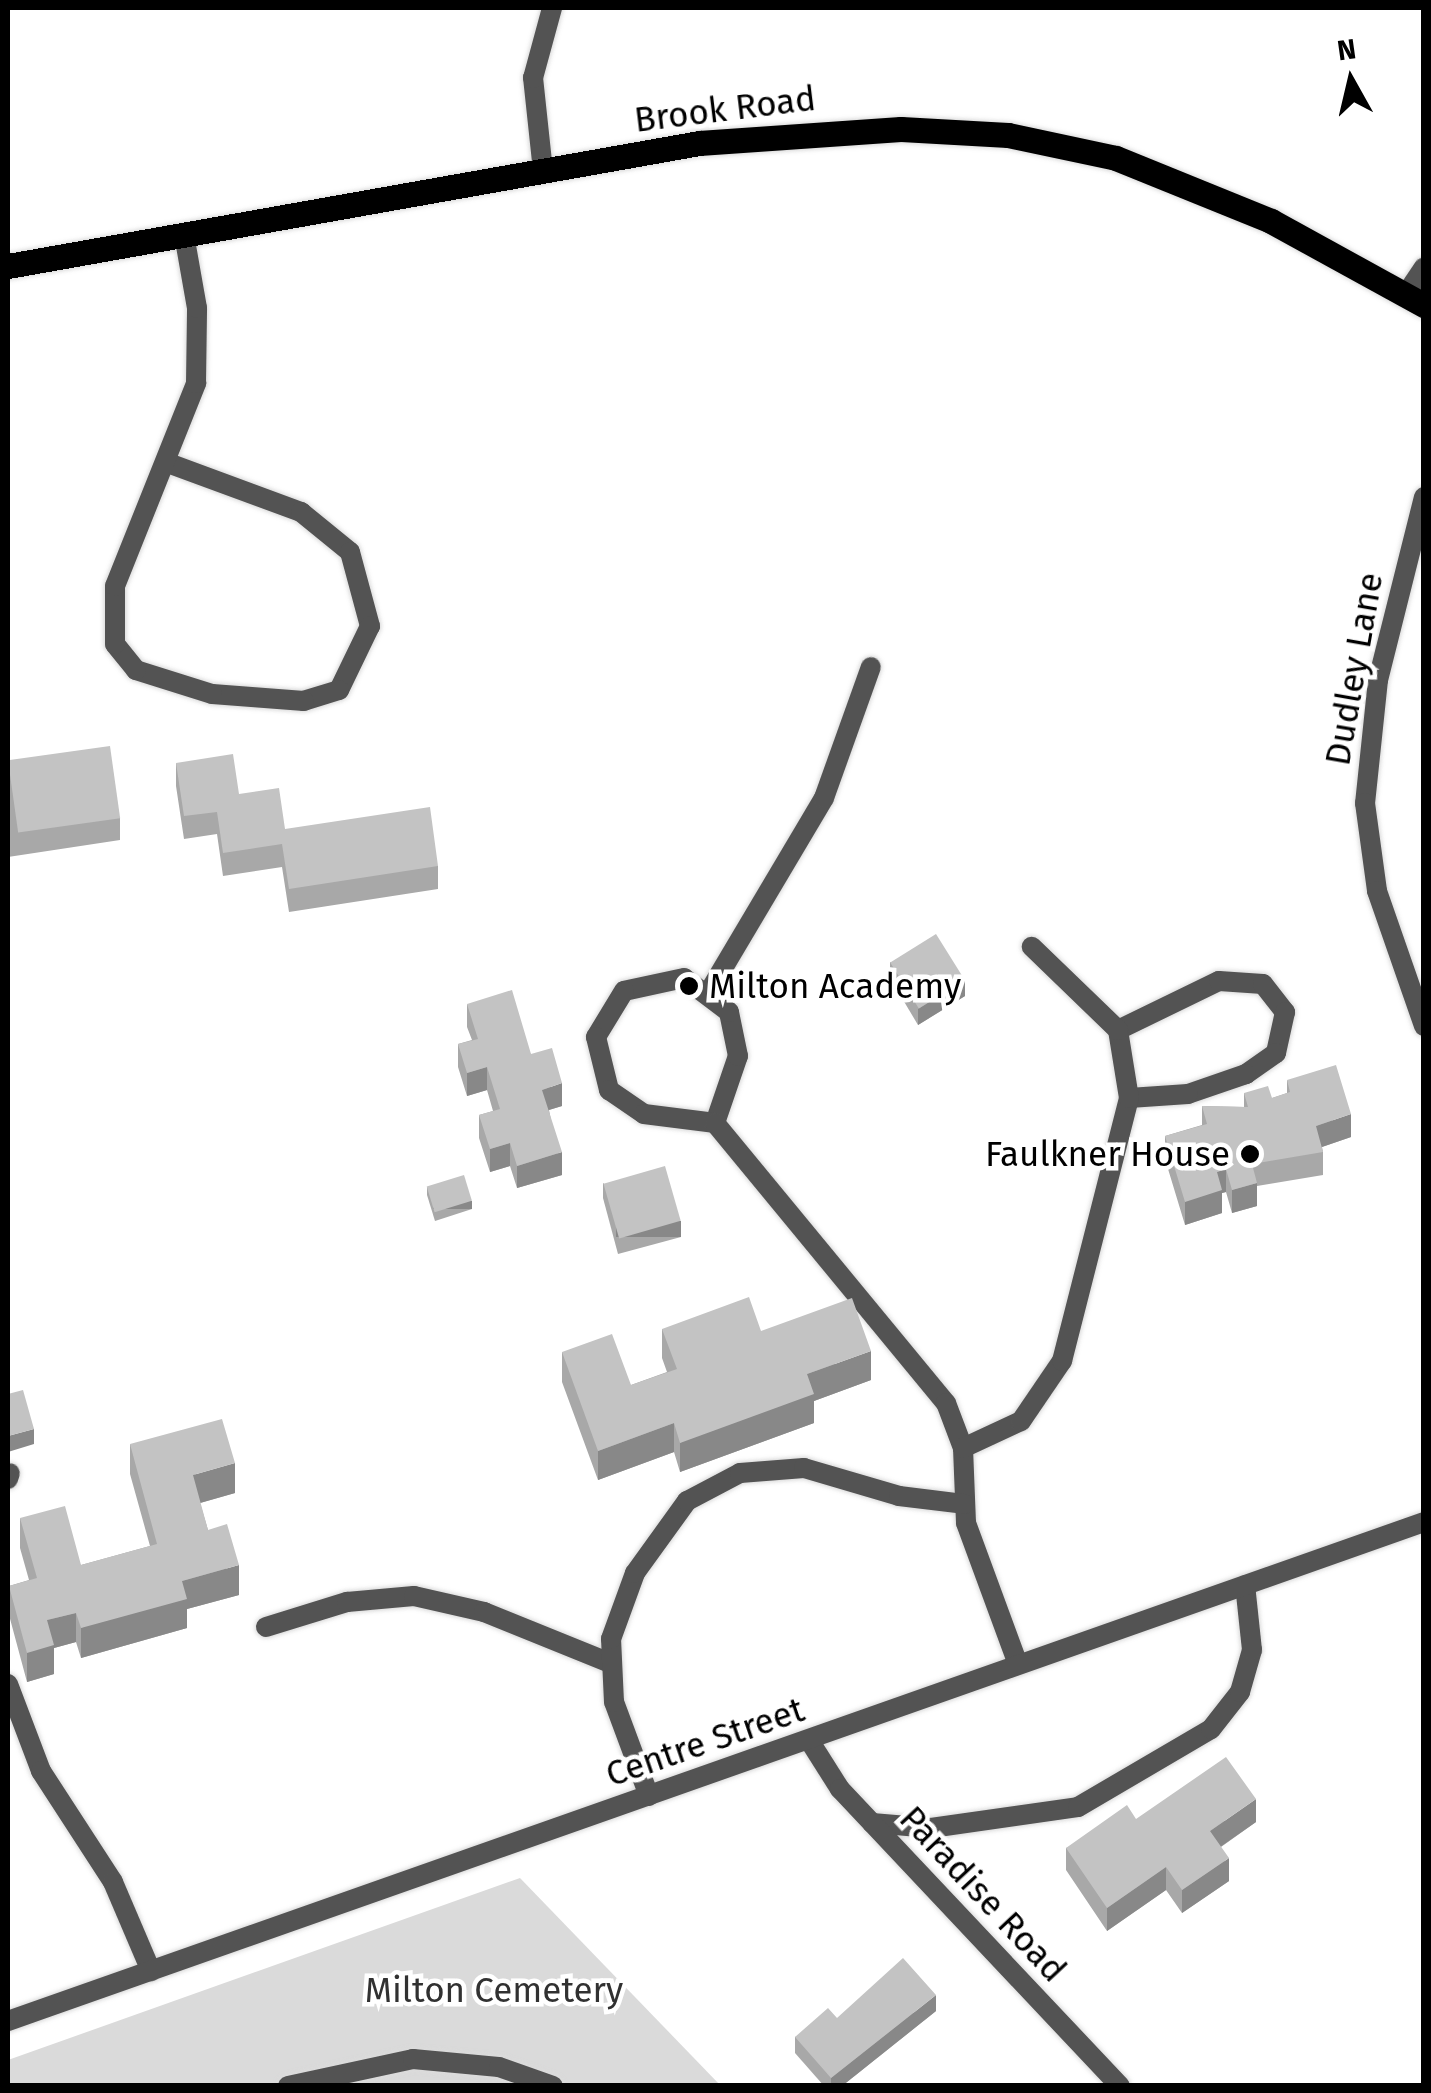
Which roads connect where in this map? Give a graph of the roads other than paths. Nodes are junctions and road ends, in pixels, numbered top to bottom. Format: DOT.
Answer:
graph roads {
  1 [pos="552,8"];
  2 [pos="542,171"];
  3 [pos="184,234"];
  4 [pos="8,266"];
  5 [pos="1424,267"];
  6 [pos="1415,300"];
  7 [pos="168,463"];
  8 [pos="1424,496"];
  9 [pos="871,668"];
  10 [pos="1032,946"];
  11 [pos="710,990"];
  12 [pos="1424,1026"];
  13 [pos="1118,1030"];
  14 [pos="1129,1098"];
  15 [pos="715,1123"];
  16 [pos="962,1448"];
  17 [pos="964,1504"];
  18 [pos="1424,1522"];
  19 [pos="1246,1585"];
  20 [pos="266,1627"];
  21 [pos="608,1662"];
  22 [pos="1018,1664"];
  23 [pos="8,1684"];
  24 [pos="809,1740"];
  25 [pos="649,1796"];
  26 [pos="872,1823"];
  27 [pos="151,1971"];
  28 [pos="8,2021"];
  29 [pos="288,2086"];
  30 [pos="553,2086"];
  31 [pos="1120,2086"];
  1 -- 2 [label="street"];
  2 -- 3 [label="main road, Brook Road"];
  2 -- 6 [label="main road, Brook Road"];
  3 -- 4 [label="main road, Brook Road"];
  3 -- 7 [label="street"];
  5 -- 6 [label="street"];
  7 -- 7 [label="street"];
  8 -- 12 [label="street, Dudley Lane"];
  9 -- 11 [label="street"];
  10 -- 13 [label="street"];
  11 -- 15 [label="street"];
  11 -- 15 [label="street"];
  13 -- 14 [label="street"];
  13 -- 14 [label="street"];
  14 -- 16 [label="street"];
  15 -- 16 [label="street"];
  16 -- 17 [label="street"];
  17 -- 21 [label="street"];
  17 -- 22 [label="street"];
  18 -- 19 [label="street, Centre Street"];
  19 -- 22 [label="street, Centre Street"];
  19 -- 26 [label="street"];
  20 -- 21 [label="street"];
  21 -- 25 [label="street"];
  22 -- 24 [label="street, Centre Street"];
  23 -- 27 [label="street"];
  24 -- 25 [label="street, Centre Street"];
  24 -- 26 [label="street, Paradise Road"];
  25 -- 27 [label="street, Centre Street"];
  26 -- 31 [label="street, Paradise Road"];
  27 -- 28 [label="street, Centre Street"];
  29 -- 30 [label="street"];
}
